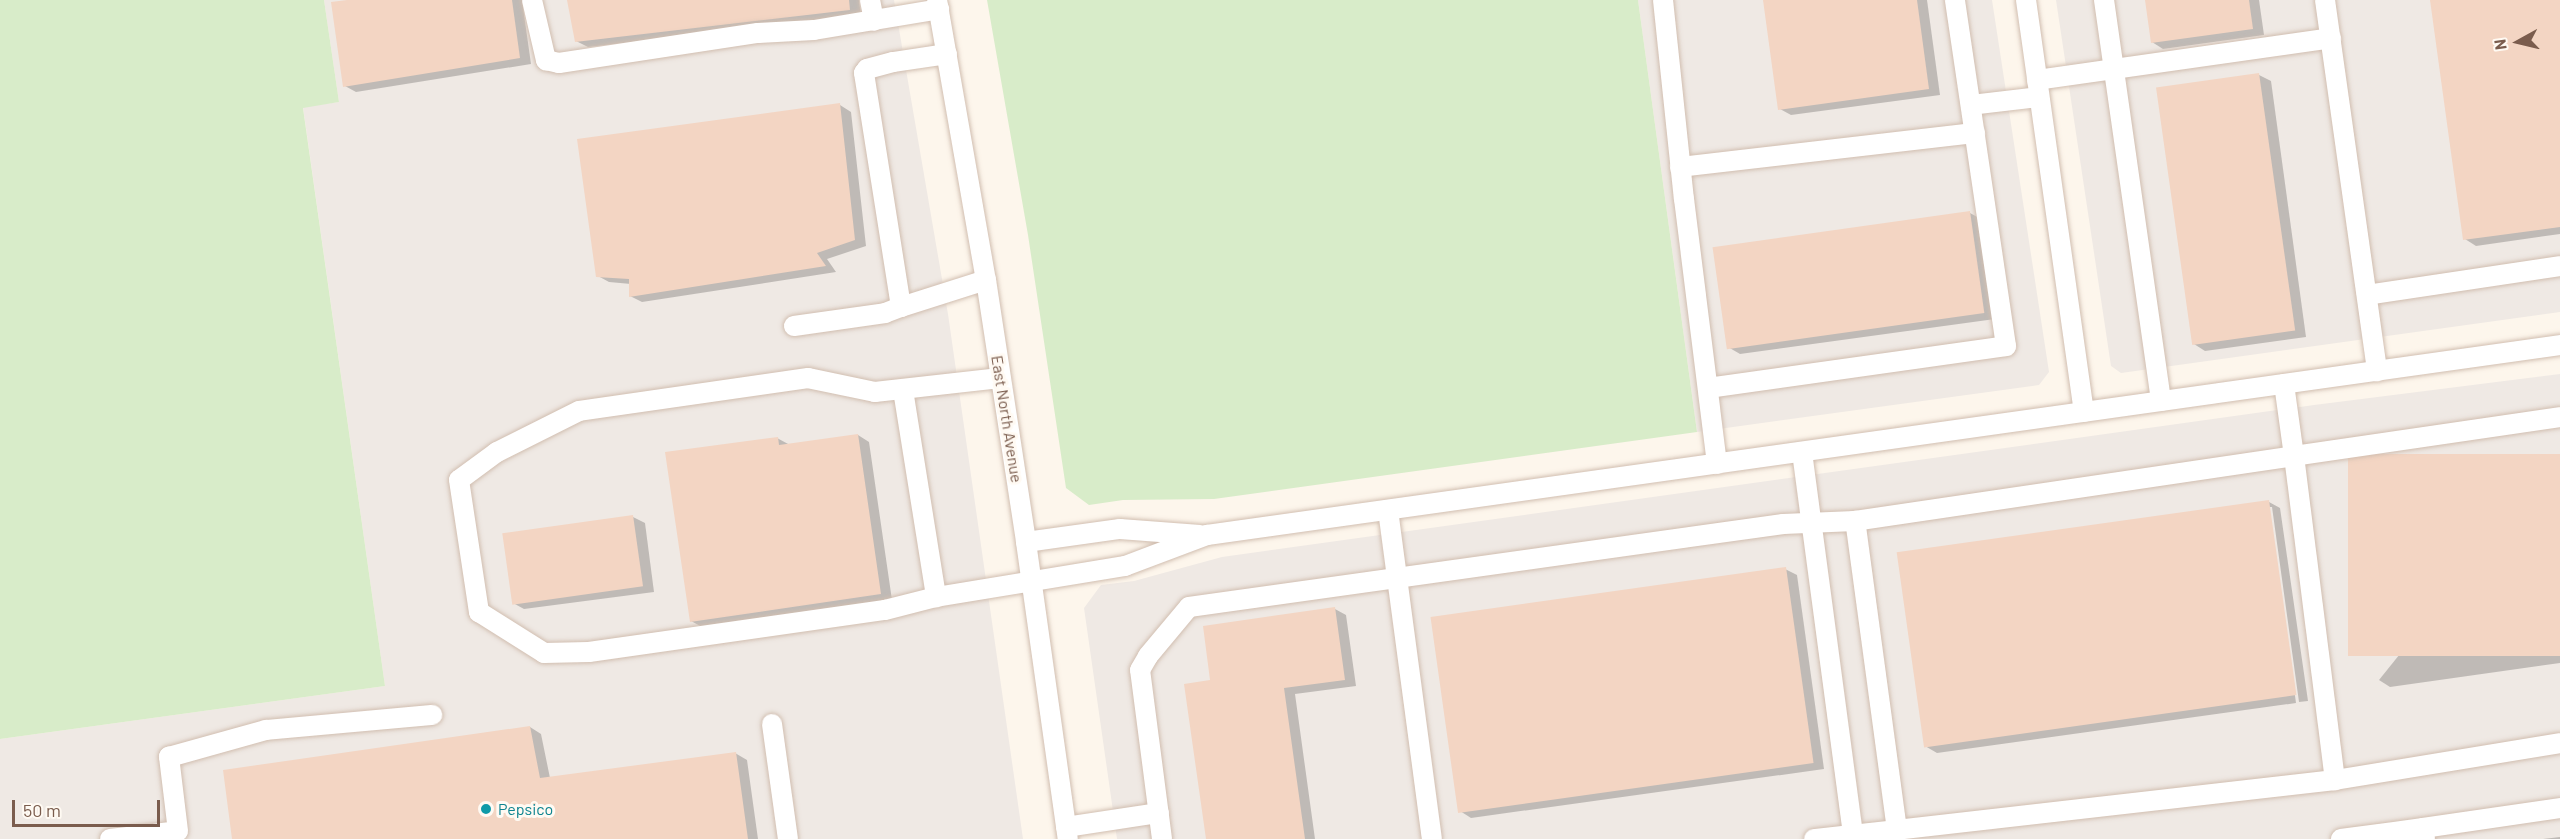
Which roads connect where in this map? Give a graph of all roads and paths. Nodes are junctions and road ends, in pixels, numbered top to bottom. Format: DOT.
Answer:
graph roads {
  1 [pos="532,0"];
  2 [pos="870,0"];
  3 [pos="1663,0"];
  4 [pos="1955,0"];
  5 [pos="2026,0"];
  6 [pos="2104,0"];
  7 [pos="2325,0"];
  8 [pos="938,5"];
  9 [pos="874,21"];
  10 [pos="2331,38"];
  11 [pos="947,54"];
  12 [pos="2113,69"];
  13 [pos="2038,88"];
  14 [pos="1971,105"];
  15 [pos="1975,133"];
  16 [pos="1680,167"];
  17 [pos="2560,266"];
  18 [pos="986,280"];
  19 [pos="2367,296"];
  20 [pos="901,307"];
  21 [pos="794,326"];
  22 [pos="2560,345"];
  23 [pos="2377,371"];
  24 [pos="1000,378"];
  25 [pos="2284,384"];
  26 [pos="1708,388"];
  27 [pos="903,390"];
  28 [pos="2162,401"];
  29 [pos="2084,412"];
  30 [pos="2560,417"];
  31 [pos="1802,452"];
  32 [pos="2294,456"];
  33 [pos="1717,464"];
  34 [pos="1388,510"];
  35 [pos="1855,521"];
  36 [pos="1812,525"];
  37 [pos="1207,535"];
  38 [pos="1026,542"];
  39 [pos="1397,577"];
  40 [pos="1032,581"];
  41 [pos="936,597"];
  42 [pos="432,716"];
  43 [pos="772,724"];
  44 [pos="2560,743"];
  45 [pos="2335,780"];
  46 [pos="2560,808"];
  47 [pos="1159,813"];
  48 [pos="1897,830"];
  49 [pos="1067,833"];
  50 [pos="2424,833"];
  51 [pos="1853,835"];
  52 [pos="110,839"];
  53 [pos="788,839"];
  54 [pos="1162,839"];
  55 [pos="1432,839"];
  56 [pos="1814,839"];
  57 [pos="2341,839"];
  1 -- 9 [label="street"];
  2 -- 9 [label="street"];
  3 -- 16 [label="street"];
  4 -- 14 [label="street"];
  5 -- 13 [label="street"];
  6 -- 12 [label="street"];
  7 -- 10 [label="street"];
  8 -- 9 [label="street"];
  8 -- 11 [label="street, East North Avenue"];
  10 -- 12 [label="street"];
  10 -- 19 [label="street"];
  11 -- 18 [label="street, East North Avenue"];
  11 -- 20 [label="street"];
  12 -- 13 [label="street"];
  12 -- 28 [label="street"];
  13 -- 14 [label="street"];
  13 -- 29 [label="street"];
  14 -- 15 [label="street"];
  15 -- 16 [label="street"];
  15 -- 26 [label="street"];
  16 -- 26 [label="street"];
  17 -- 19 [label="street"];
  18 -- 20 [label="street"];
  18 -- 24 [label="street, East North Avenue"];
  19 -- 23 [label="street"];
  20 -- 21 [label="street"];
  22 -- 23 [label="street"];
  23 -- 25 [label="street"];
  24 -- 27 [label="street"];
  24 -- 38 [label="street, East North Avenue"];
  25 -- 28 [label="street"];
  25 -- 32 [label="street"];
  26 -- 33 [label="street"];
  27 -- 41 [label="street"];
  27 -- 41 [label="street"];
  28 -- 29 [label="street"];
  29 -- 31 [label="street"];
  30 -- 32 [label="street"];
  31 -- 33 [label="street"];
  31 -- 36 [label="street"];
  32 -- 35 [label="street"];
  32 -- 45 [label="street"];
  33 -- 34 [label="street"];
  34 -- 37 [label="street"];
  34 -- 39 [label="street"];
  35 -- 36 [label="street"];
  35 -- 48 [label="street"];
  36 -- 39 [label="street"];
  36 -- 51 [label="street"];
  37 -- 38 [label="street"];
  37 -- 40 [label="street"];
  38 -- 40 [label="street, East North Avenue"];
  39 -- 47 [label="street"];
  39 -- 55 [label="street"];
  40 -- 41 [label="street"];
  40 -- 49 [label="street, East North Avenue"];
  42 -- 52 [label="street"];
  43 -- 53 [label="street"];
  44 -- 45 [label="street"];
  45 -- 48 [label="street"];
  46 -- 50 [label="street"];
  47 -- 49 [label="street"];
  47 -- 54 [label="street"];
  48 -- 51 [label="street"];
  50 -- 57 [label="street"];
  51 -- 56 [label="street"];
}
